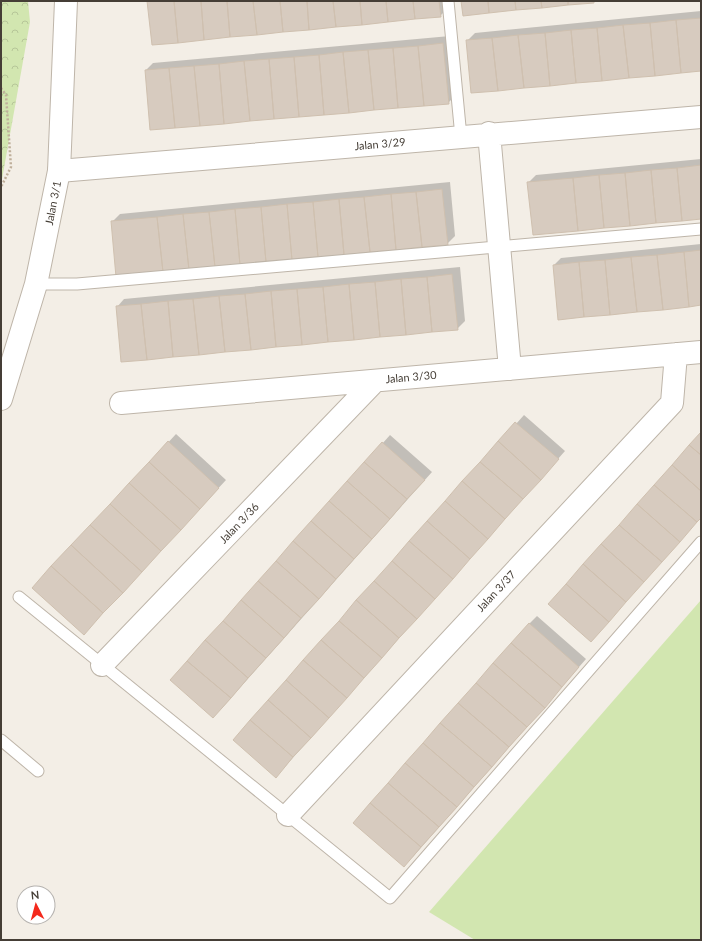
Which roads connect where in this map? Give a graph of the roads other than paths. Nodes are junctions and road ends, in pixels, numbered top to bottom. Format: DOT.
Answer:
graph roads {
  1 [pos="66,1"];
  2 [pos="448,1"];
  3 [pos="701,117"];
  4 [pos="489,133"];
  5 [pos="461,137"];
  6 [pos="59,170"];
  7 [pos="701,229"];
  8 [pos="500,247"];
  9 [pos="36,284"];
  10 [pos="701,352"];
  11 [pos="676,354"];
  12 [pos="510,369"];
  13 [pos="375,381"];
  14 [pos="1,399"];
  15 [pos="121,403"];
  16 [pos="701,542"];
  17 [pos="19,598"];
  18 [pos="102,665"];
  19 [pos="1,740"];
  20 [pos="38,772"];
  21 [pos="288,815"];
  1 -- 6 [label="street, Jalan 3/1"];
  2 -- 5 [label="lane"];
  3 -- 4 [label="street, Jalan 3/29"];
  4 -- 5 [label="street, Jalan 3/29"];
  4 -- 8 [label="street"];
  5 -- 6 [label="street, Jalan 3/29"];
  6 -- 9 [label="street, Jalan 3/1"];
  7 -- 8 [label="lane"];
  8 -- 9 [label="lane"];
  8 -- 12 [label="street"];
  9 -- 14 [label="street, Jalan 3/1"];
  10 -- 11 [label="street, Jalan 3/30"];
  11 -- 12 [label="street, Jalan 3/30"];
  11 -- 21 [label="street, Jalan 3/37"];
  12 -- 13 [label="street, Jalan 3/30"];
  13 -- 15 [label="street, Jalan 3/30"];
  13 -- 18 [label="street, Jalan 3/36"];
  16 -- 21 [label="lane"];
  17 -- 18 [label="lane"];
  18 -- 21 [label="lane"];
  19 -- 20 [label="lane"];
}
